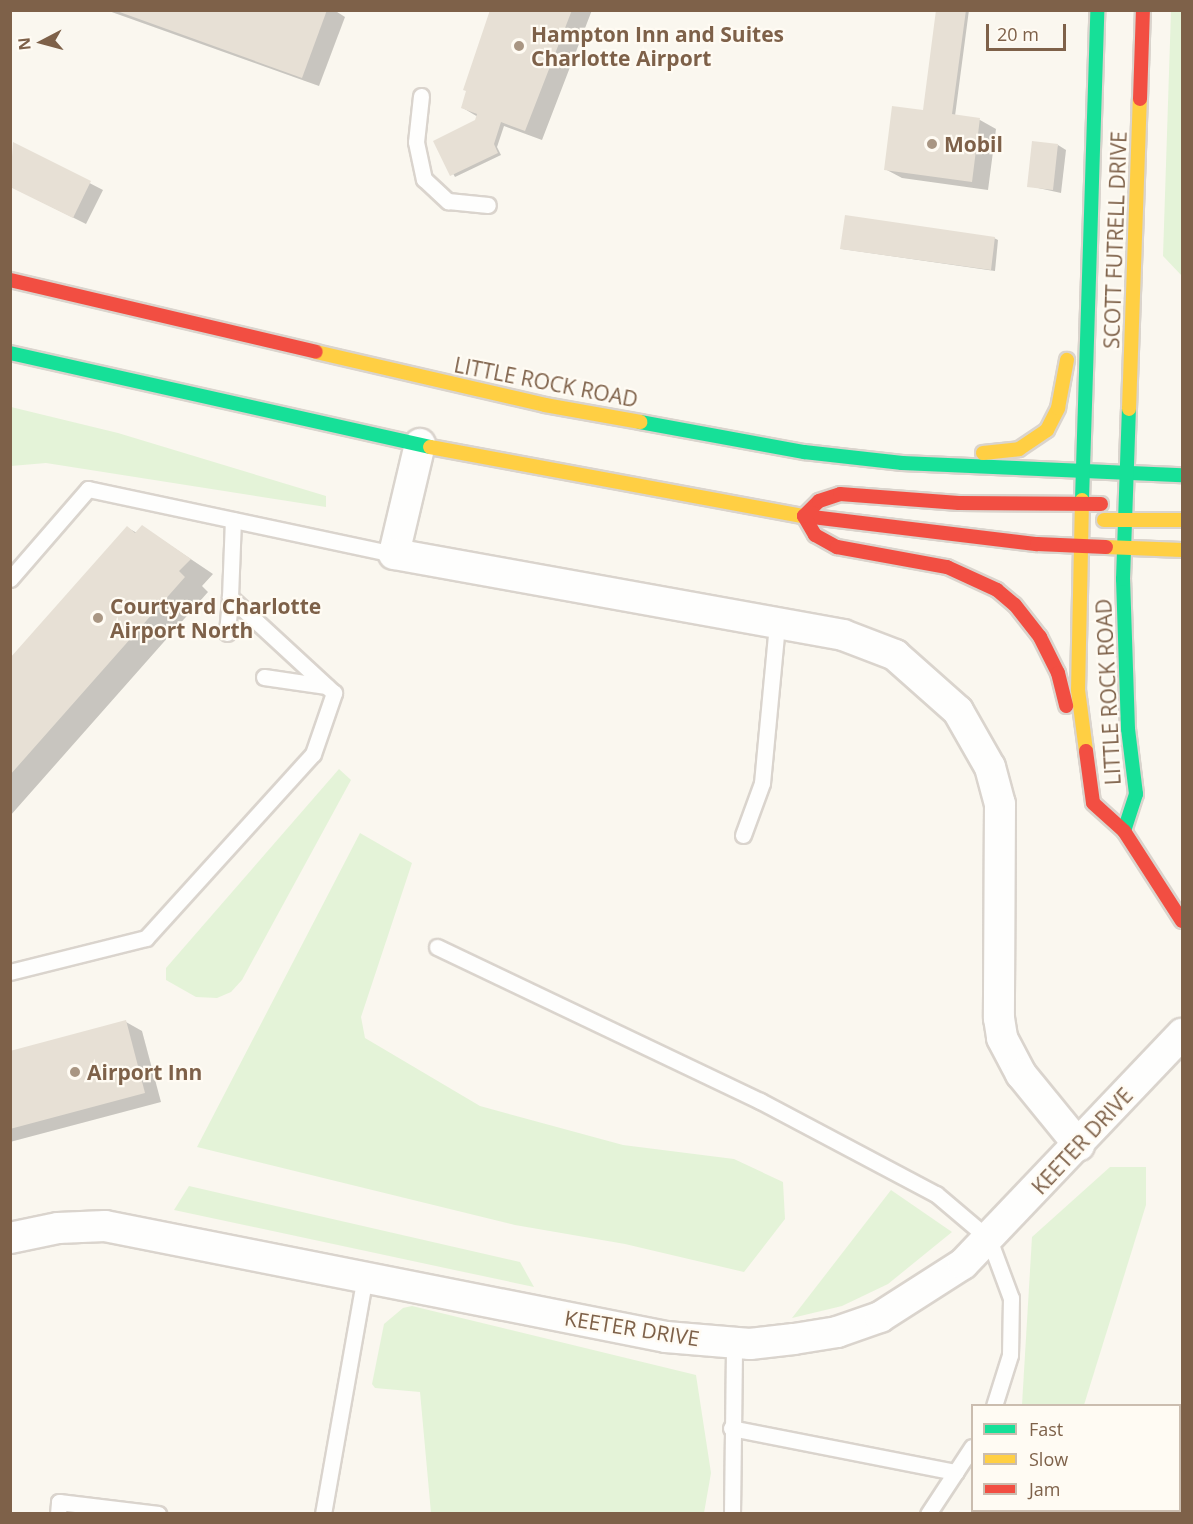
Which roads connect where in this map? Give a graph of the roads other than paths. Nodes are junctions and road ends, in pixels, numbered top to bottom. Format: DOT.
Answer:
graph roads {
  1 [pos="1097,10"];
  2 [pos="1143,10"];
  3 [pos="421,96"];
  4 [pos="488,205"];
  5 [pos="1087,245"];
  6 [pos="1074,278"];
  7 [pos="10,280"];
  8 [pos="1068,348"];
  9 [pos="10,353"];
  10 [pos="1101,397"];
  11 [pos="420,444"];
  12 [pos="944,465"];
  13 [pos="1106,466"];
  14 [pos="1081,471"];
  15 [pos="1126,472"];
  16 [pos="1182,475"];
  17 [pos="1104,503"];
  18 [pos="1080,504"];
  19 [pos="804,516"];
  20 [pos="233,520"];
  21 [pos="1112,520"];
  22 [pos="1182,520"];
  23 [pos="1079,546"];
  24 [pos="1123,548"];
  25 [pos="1182,550"];
  26 [pos="1102,553"];
  27 [pos="393,554"];
  28 [pos="10,579"];
  29 [pos="230,597"];
  30 [pos="777,623"];
  31 [pos="227,633"];
  32 [pos="264,677"];
  33 [pos="326,686"];
  34 [pos="1111,709"];
  35 [pos="1130,742"];
  36 [pos="1089,767"];
  37 [pos="1124,831"];
  38 [pos="743,835"];
  39 [pos="1182,921"];
  40 [pos="437,947"];
  41 [pos="10,972"];
  42 [pos="1182,1034"];
  43 [pos="1079,1145"];
  44 [pos="10,1238"];
  45 [pos="989,1239"];
  46 [pos="365,1276"];
  47 [pos="734,1342"];
  48 [pos="995,1404"];
  49 [pos="731,1428"];
  50 [pos="971,1449"];
  51 [pos="956,1472"];
  52 [pos="58,1514"];
  53 [pos="158,1514"];
  54 [pos="323,1514"];
  55 [pos="732,1514"];
  56 [pos="928,1514"];
  1 -- 5 [label="main road, SCOTT FUTRELL DRIVE"];
  2 -- 15 [label="main road, SCOTT FUTRELL DRIVE"];
  3 -- 4 [label="lane"];
  5 -- 6 [label="main road"];
  5 -- 10 [label="main road"];
  5 -- 14 [label="main road, SCOTT FUTRELL DRIVE"];
  7 -- 12 [label="main road, LITTLE ROCK ROAD"];
  8 -- 12 [label="main road"];
  9 -- 11 [label="main road"];
  11 -- 19 [label="main road"];
  11 -- 27 [label="street"];
  12 -- 14 [label="main road, LITTLE ROCK ROAD"];
  13 -- 14 [label="main road, LITTLE ROCK ROAD"];
  13 -- 15 [label="main road, LITTLE ROCK ROAD"];
  13 -- 17 [label="main road"];
  14 -- 17 [label="main road"];
  14 -- 18 [label="main road, LITTLE ROCK ROAD"];
  15 -- 16 [label="main road"];
  15 -- 17 [label="main road"];
  15 -- 21 [label="main road, LITTLE ROCK ROAD"];
  17 -- 18 [label="main road"];
  17 -- 21 [label="main road"];
  18 -- 19 [label="main road"];
  18 -- 23 [label="main road, LITTLE ROCK ROAD"];
  19 -- 23 [label="main road"];
  19 -- 36 [label="main road"];
  20 -- 27 [label="lane"];
  20 -- 28 [label="lane"];
  20 -- 29 [label="lane"];
  21 -- 22 [label="main road"];
  21 -- 23 [label="main road"];
  21 -- 24 [label="main road, LITTLE ROCK ROAD"];
  21 -- 26 [label="main road"];
  23 -- 26 [label="main road"];
  23 -- 36 [label="main road, LITTLE ROCK ROAD"];
  24 -- 25 [label="main road"];
  24 -- 26 [label="main road"];
  24 -- 35 [label="main road, LITTLE ROCK ROAD"];
  27 -- 30 [label="street"];
  29 -- 31 [label="lane"];
  29 -- 33 [label="lane"];
  30 -- 38 [label="lane"];
  30 -- 43 [label="street"];
  32 -- 33 [label="lane"];
  33 -- 41 [label="lane"];
  34 -- 35 [label="main road"];
  35 -- 37 [label="main road, LITTLE ROCK ROAD"];
  36 -- 37 [label="main road, LITTLE ROCK ROAD"];
  37 -- 39 [label="main road, LITTLE ROCK ROAD"];
  40 -- 45 [label="lane"];
  42 -- 43 [label="street, KEETER DRIVE"];
  43 -- 45 [label="street, KEETER DRIVE"];
  44 -- 46 [label="street, KEETER DRIVE"];
  45 -- 47 [label="street, KEETER DRIVE"];
  45 -- 48 [label="lane"];
  46 -- 47 [label="street, KEETER DRIVE"];
  46 -- 54 [label="lane"];
  47 -- 49 [label="lane"];
  49 -- 51 [label="lane"];
  49 -- 55 [label="lane"];
  50 -- 51 [label="lane"];
  51 -- 56 [label="lane"];
  52 -- 53 [label="lane"];
}
